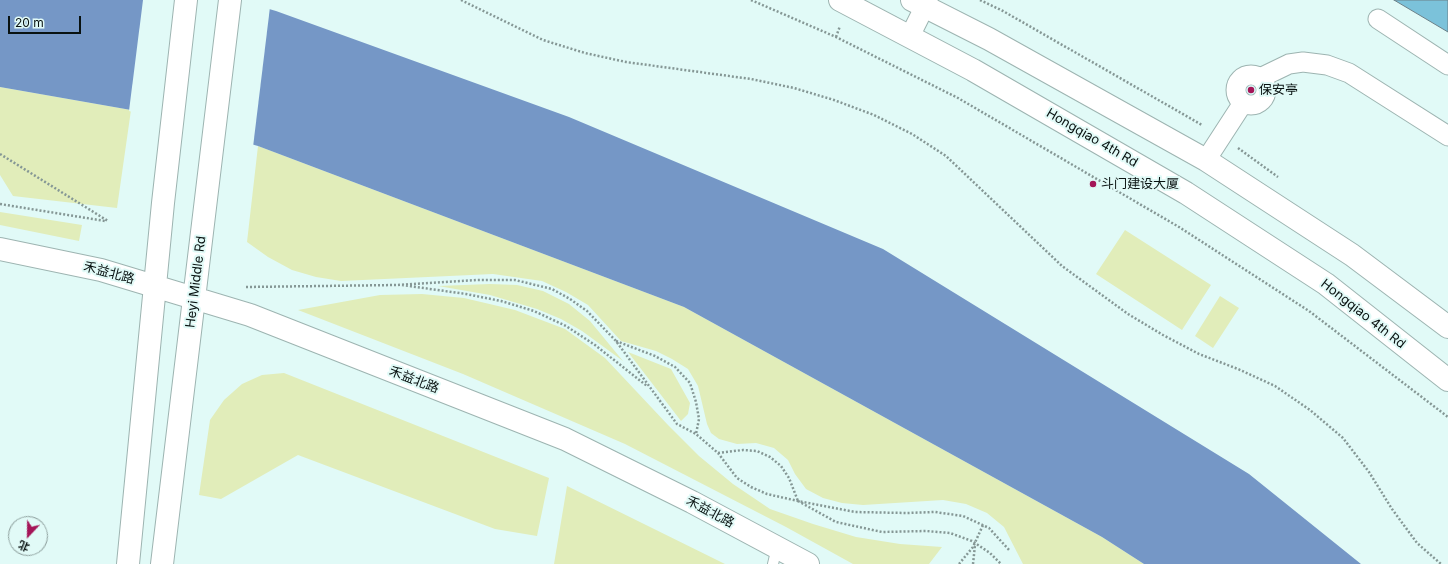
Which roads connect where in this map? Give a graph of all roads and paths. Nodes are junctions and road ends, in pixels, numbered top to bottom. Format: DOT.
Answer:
graph roads {
  1 [pos="186,0"];
  2 [pos="230,0"];
  3 [pos="461,0"];
  4 [pos="752,0"];
  5 [pos="840,0"];
  6 [pos="922,2"];
  7 [pos="1378,19"];
  8 [pos="910,36"];
  9 [pos="1448,64"];
  10 [pos="1448,136"];
  11 [pos="0,154"];
  12 [pos="1206,160"];
  13 [pos="0,204"];
  14 [pos="0,249"];
  15 [pos="397,285"];
  16 [pos="155,286"];
  17 [pos="246,287"];
  18 [pos="194,298"];
  19 [pos="1448,327"];
  20 [pos="616,341"];
  21 [pos="1448,380"];
  22 [pos="651,389"];
  23 [pos="1448,417"];
  24 [pos="696,434"];
  25 [pos="718,453"];
  26 [pos="798,502"];
  27 [pos="983,525"];
  28 [pos="976,541"];
  29 [pos="1010,551"];
  30 [pos="775,556"];
  31 [pos="128,564"];
  32 [pos="162,564"];
  33 [pos="808,564"];
  34 [pos="959,564"];
  35 [pos="973,564"];
  36 [pos="1001,564"];
  37 [pos="1441,564"];
  1 -- 16 [label="street"];
  2 -- 18 [label="street, Heyi Middle Rd"];
  3 -- 37 [label="path"];
  4 -- 23 [label="path"];
  5 -- 8 [label="street, Hongqiao 4th Rd"];
  6 -- 8 [label="street"];
  6 -- 12 [label="street"];
  7 -- 9 [label="street"];
  8 -- 21 [label="street, Hongqiao 4th Rd"];
  10 -- 12 [label="street"];
  11 -- 13 [label="path"];
  12 -- 19 [label="street"];
  14 -- 16 [label="street, 禾益北路"];
  15 -- 17 [label="path"];
  15 -- 20 [label="path"];
  15 -- 22 [label="path"];
  16 -- 18 [label="street, 禾益北路"];
  16 -- 31 [label="street"];
  18 -- 30 [label="street, 禾益北路"];
  18 -- 32 [label="street, Heyi Middle Rd"];
  20 -- 22 [label="path"];
  20 -- 24 [label="path"];
  22 -- 24 [label="path"];
  24 -- 25 [label="path"];
  25 -- 26 [label="path"];
  25 -- 26 [label="path"];
  26 -- 27 [label="path"];
  26 -- 36 [label="path, bridge"];
  27 -- 28 [label="path"];
  27 -- 29 [label="path"];
  28 -- 34 [label="path"];
  28 -- 35 [label="path"];
  30 -- 33 [label="street, 禾益北路"];
}
